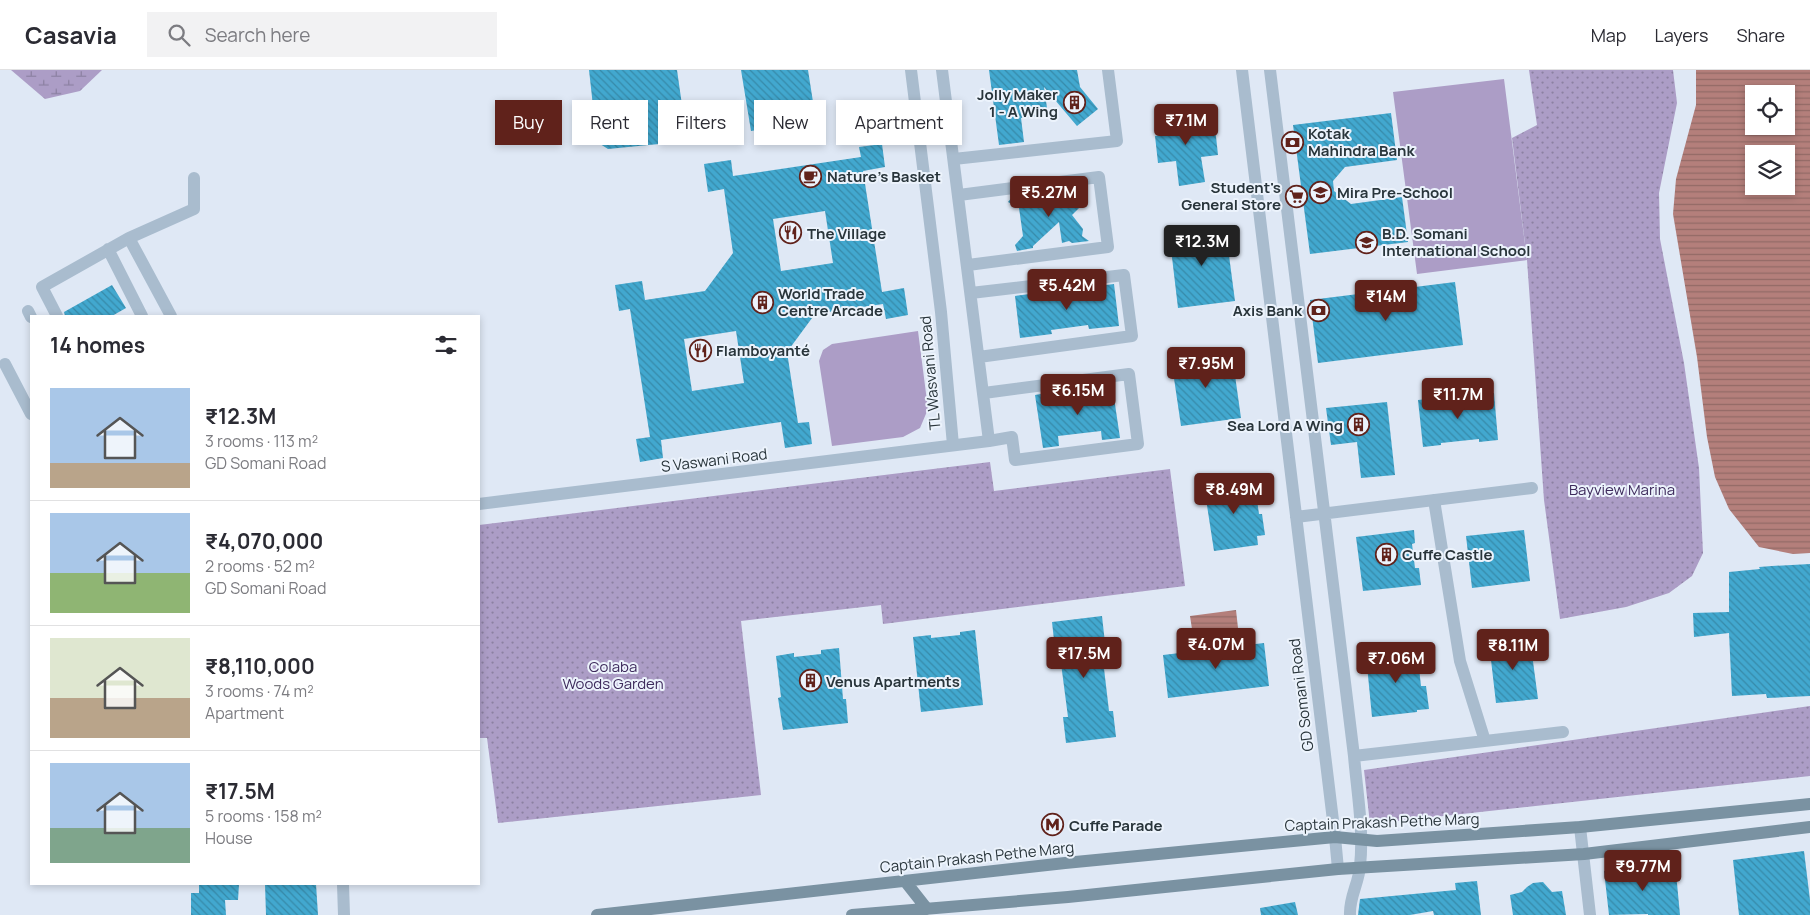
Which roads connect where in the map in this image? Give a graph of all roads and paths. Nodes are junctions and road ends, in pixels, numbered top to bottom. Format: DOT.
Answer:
graph roads {
  1 [pos="911,70"];
  2 [pos="942,70"];
  3 [pos="1108,70"];
  4 [pos="1242,70"];
  5 [pos="1270,70"];
  6 [pos="954,159"];
  7 [pos="194,178"];
  8 [pos="959,196"];
  9 [pos="129,238"];
  10 [pos="108,249"];
  11 [pos="968,265"];
  12 [pos="971,293"];
  13 [pos="56,315"];
  14 [pos="141,315"];
  15 [pos="170,315"];
  16 [pos="980,357"];
  17 [pos="5,364"];
  18 [pos="984,393"];
  19 [pos="30,412"];
  20 [pos="989,441"];
  21 [pos="953,445"];
  22 [pos="1532,488"];
  23 [pos="1434,500"];
  24 [pos="480,504"];
  25 [pos="1324,514"];
  26 [pos="1296,517"];
  27 [pos="1563,732"];
  28 [pos="1485,741"];
  29 [pos="1354,756"];
  30 [pos="1810,804"];
  31 [pos="1580,827"];
  32 [pos="1810,827"];
  33 [pos="1335,837"];
  34 [pos="1361,839"];
  35 [pos="1584,854"];
  36 [pos="1360,867"];
  37 [pos="1338,869"];
  38 [pos="905,881"];
  39 [pos="343,885"];
  40 [pos="927,909"];
  41 [pos="344,915"];
  42 [pos="597,915"];
  43 [pos="852,915"];
  44 [pos="1350,915"];
  45 [pos="1590,915"];
  1 -- 21 [label="street, TL Wasvani Road"];
  2 -- 6 [label="street"];
  3 -- 6 [label="street"];
  4 -- 26 [label="street, GD Somani Road"];
  5 -- 25 [label="street"];
  6 -- 8 [label="street"];
  7 -- 9 [label="street"];
  8 -- 11 [label="street"];
  8 -- 11 [label="street"];
  9 -- 10 [label="street"];
  9 -- 15 [label="street"];
  10 -- 13 [label="street"];
  10 -- 14 [label="street"];
  11 -- 12 [label="street"];
  12 -- 16 [label="street"];
  12 -- 16 [label="street"];
  16 -- 18 [label="street"];
  17 -- 19 [label="street"];
  18 -- 20 [label="street"];
  18 -- 20 [label="street, TL Wasvani Road"];
  20 -- 21 [label="street, TL Wasvani Road"];
  21 -- 24 [label="street, S Vaswani Road"];
  22 -- 23 [label="street"];
  23 -- 25 [label="street"];
  23 -- 28 [label="street"];
  25 -- 26 [label="street"];
  25 -- 29 [label="street"];
  26 -- 33 [label="street, GD Somani Road"];
  27 -- 28 [label="street"];
  28 -- 29 [label="street"];
  29 -- 34 [label="street"];
  30 -- 31 [label="main road, Captain Prakash Pethe Marg"];
  31 -- 34 [label="main road, Captain Prakash Pethe Marg"];
  31 -- 35 [label="street"];
  32 -- 35 [label="main road"];
  33 -- 34 [label="main road, Captain Prakash Pethe Marg"];
  33 -- 37 [label="street, GD Somani Road"];
  33 -- 38 [label="main road, Captain Prakash Pethe Marg"];
  34 -- 36 [label="street"];
  35 -- 36 [label="main road"];
  35 -- 45 [label="street"];
  36 -- 37 [label="main road"];
  36 -- 44 [label="street"];
  37 -- 40 [label="main road"];
  38 -- 40 [label="main road"];
  38 -- 42 [label="main road, Captain Prakash Pethe Marg"];
  39 -- 41 [label="street"];
  40 -- 43 [label="main road"];
}
